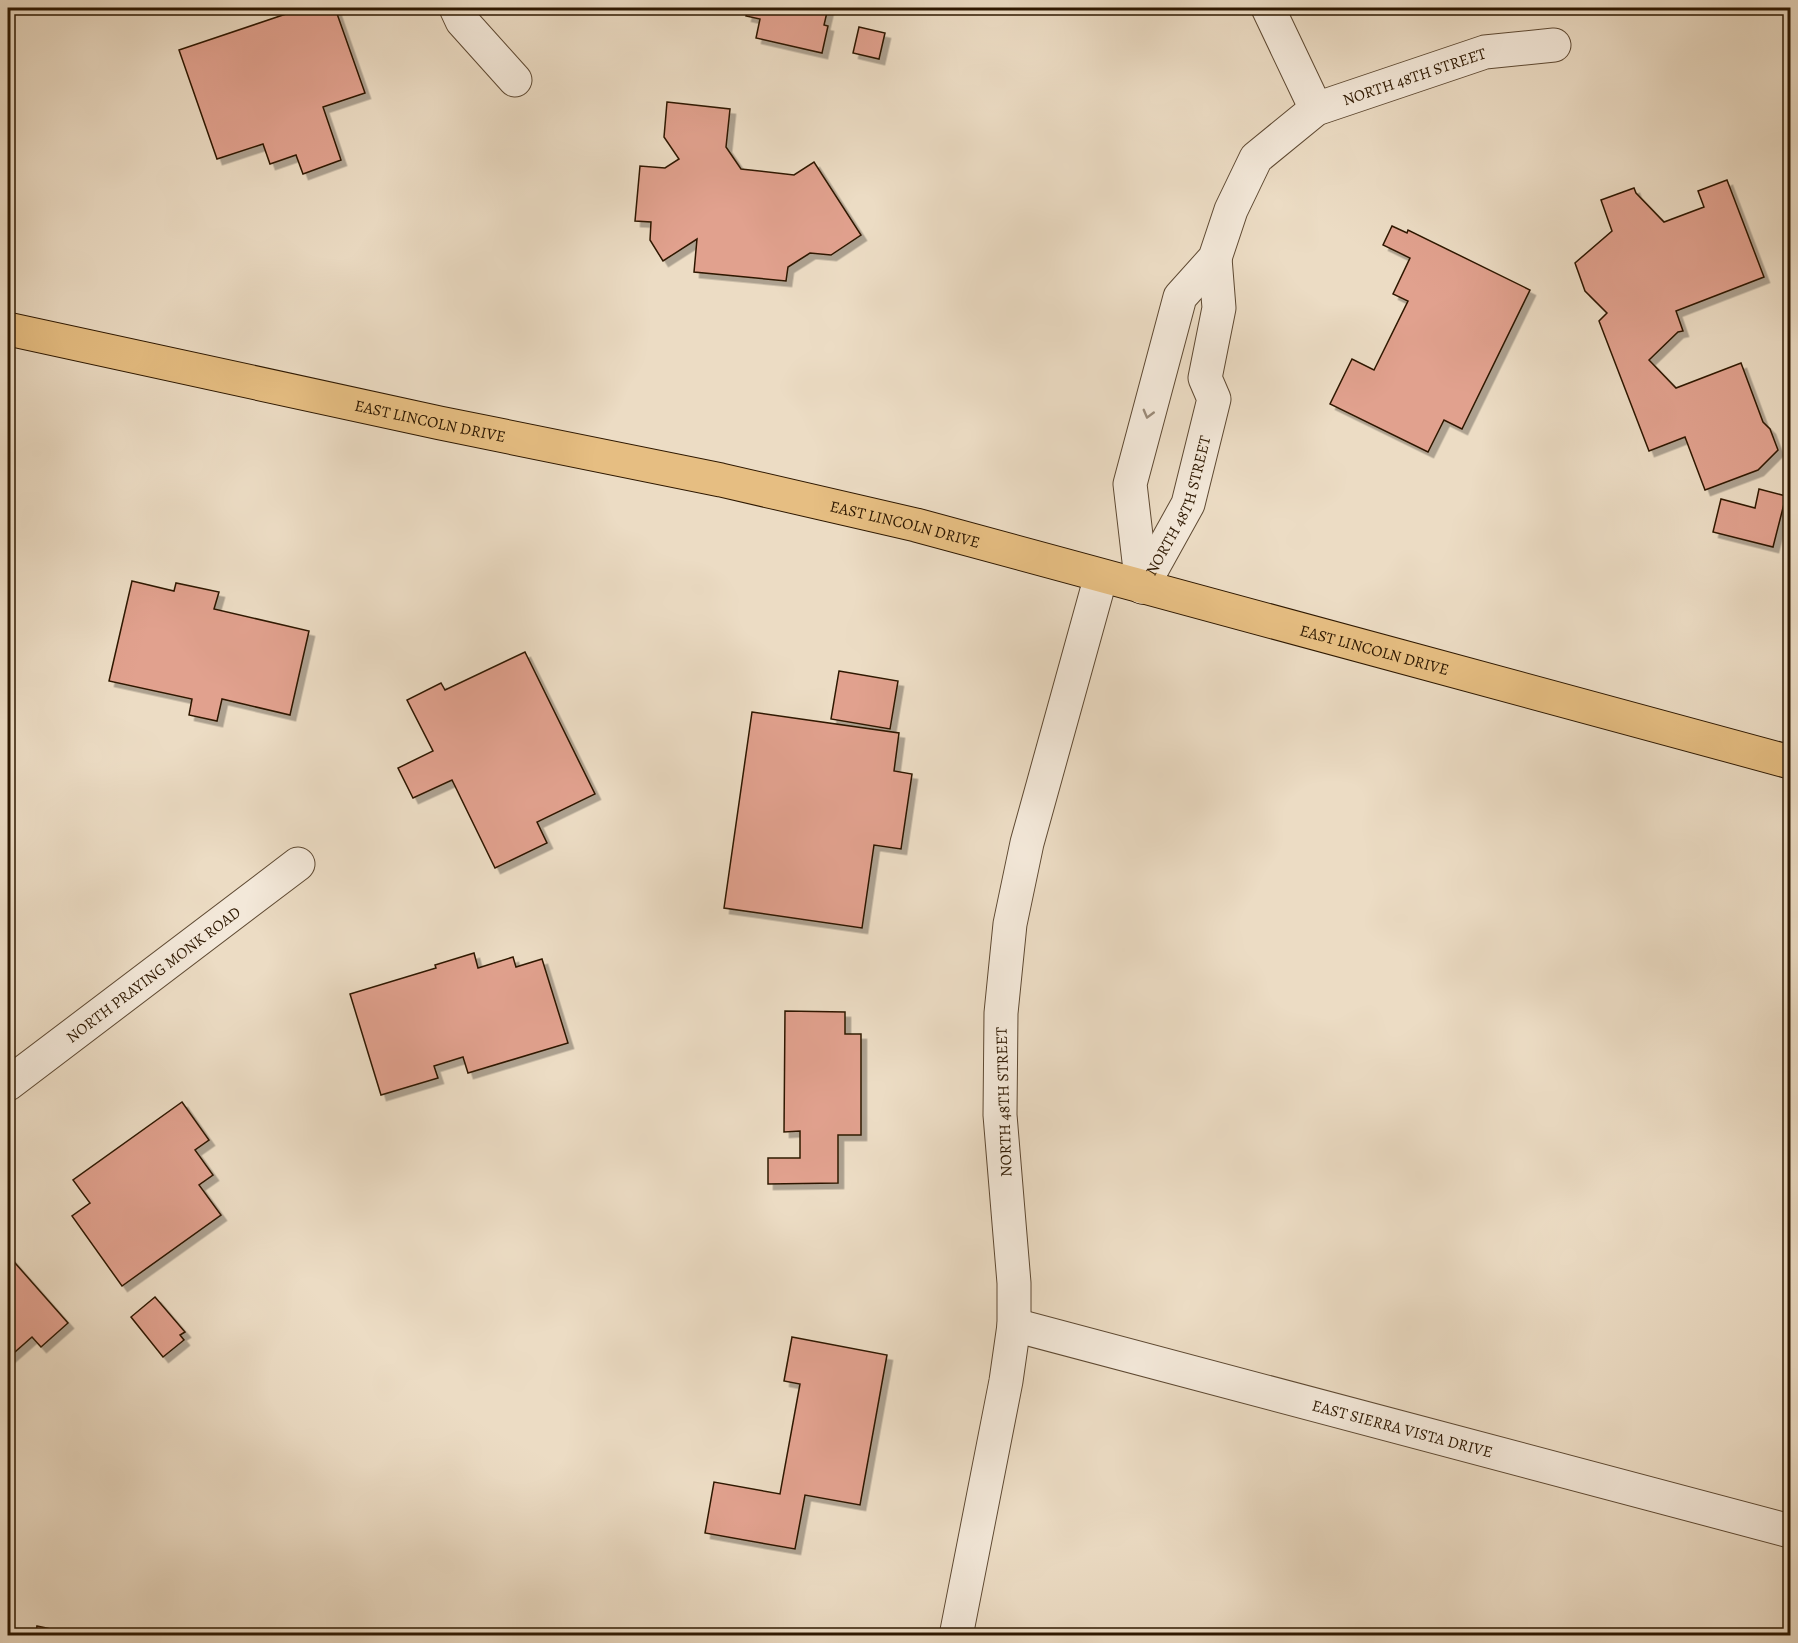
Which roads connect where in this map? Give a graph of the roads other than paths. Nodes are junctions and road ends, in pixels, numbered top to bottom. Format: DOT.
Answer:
graph roads {
  1 [pos="456,8"];
  2 [pos="1268,8"];
  3 [pos="1554,45"];
  4 [pos="515,80"];
  5 [pos="1317,109"];
  6 [pos="1215,258"];
  7 [pos="8,329"];
  8 [pos="1161,366"];
  9 [pos="1204,378"];
  10 [pos="1101,576"];
  11 [pos="1142,587"];
  12 [pos="1791,762"];
  13 [pos="298,864"];
  14 [pos="8,1084"];
  15 [pos="1014,1326"];
  16 [pos="1791,1531"];
  17 [pos="956,1635"];
  1 -- 4 [label="street"];
  2 -- 5 [label="street"];
  3 -- 5 [label="street, NORTH 48TH STREET"];
  5 -- 6 [label="street, NORTH 48TH STREET"];
  6 -- 8 [label="street, NORTH 48TH STREET"];
  6 -- 9 [label="street, NORTH 48TH STREET"];
  7 -- 10 [label="main road, EAST LINCOLN DRIVE"];
  8 -- 9 [label="street"];
  8 -- 11 [label="street, NORTH 48TH STREET, one-way"];
  9 -- 11 [label="street, NORTH 48TH STREET"];
  10 -- 11 [label="main road, EAST LINCOLN DRIVE"];
  10 -- 15 [label="street, NORTH 48TH STREET"];
  11 -- 12 [label="main road, EAST LINCOLN DRIVE"];
  13 -- 14 [label="street, NORTH PRAYING MONK ROAD"];
  15 -- 16 [label="street, EAST SIERRA VISTA DRIVE"];
  15 -- 17 [label="street, NORTH 48TH STREET"];
}
